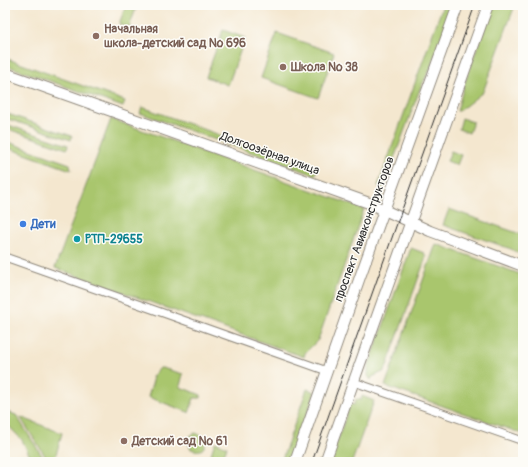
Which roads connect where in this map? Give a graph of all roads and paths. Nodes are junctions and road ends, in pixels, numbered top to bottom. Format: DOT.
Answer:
graph roads {
  1 [pos="458,5"];
  2 [pos="488,5"];
  3 [pos="5,73"];
  4 [pos="384,210"];
  5 [pos="411,222"];
  6 [pos="5,257"];
  7 [pos="523,266"];
  8 [pos="327,371"];
  9 [pos="354,382"];
  10 [pos="523,441"];
  11 [pos="295,462"];
  12 [pos="325,462"];
  1 -- 4 [label="street, проспект Авиаконструкторов"];
  2 -- 5 [label="street"];
  3 -- 4 [label="street, Долгоозёрная улица"];
  4 -- 5 [label="street, Долгоозёрная улица"];
  4 -- 8 [label="street, проспект Авиаконструкторов"];
  5 -- 7 [label="street, Долгоозёрная улица"];
  5 -- 9 [label="street"];
  6 -- 8 [label="street"];
  8 -- 11 [label="street, проспект Авиаконструкторов"];
  9 -- 10 [label="street"];
  9 -- 12 [label="street"];
}
